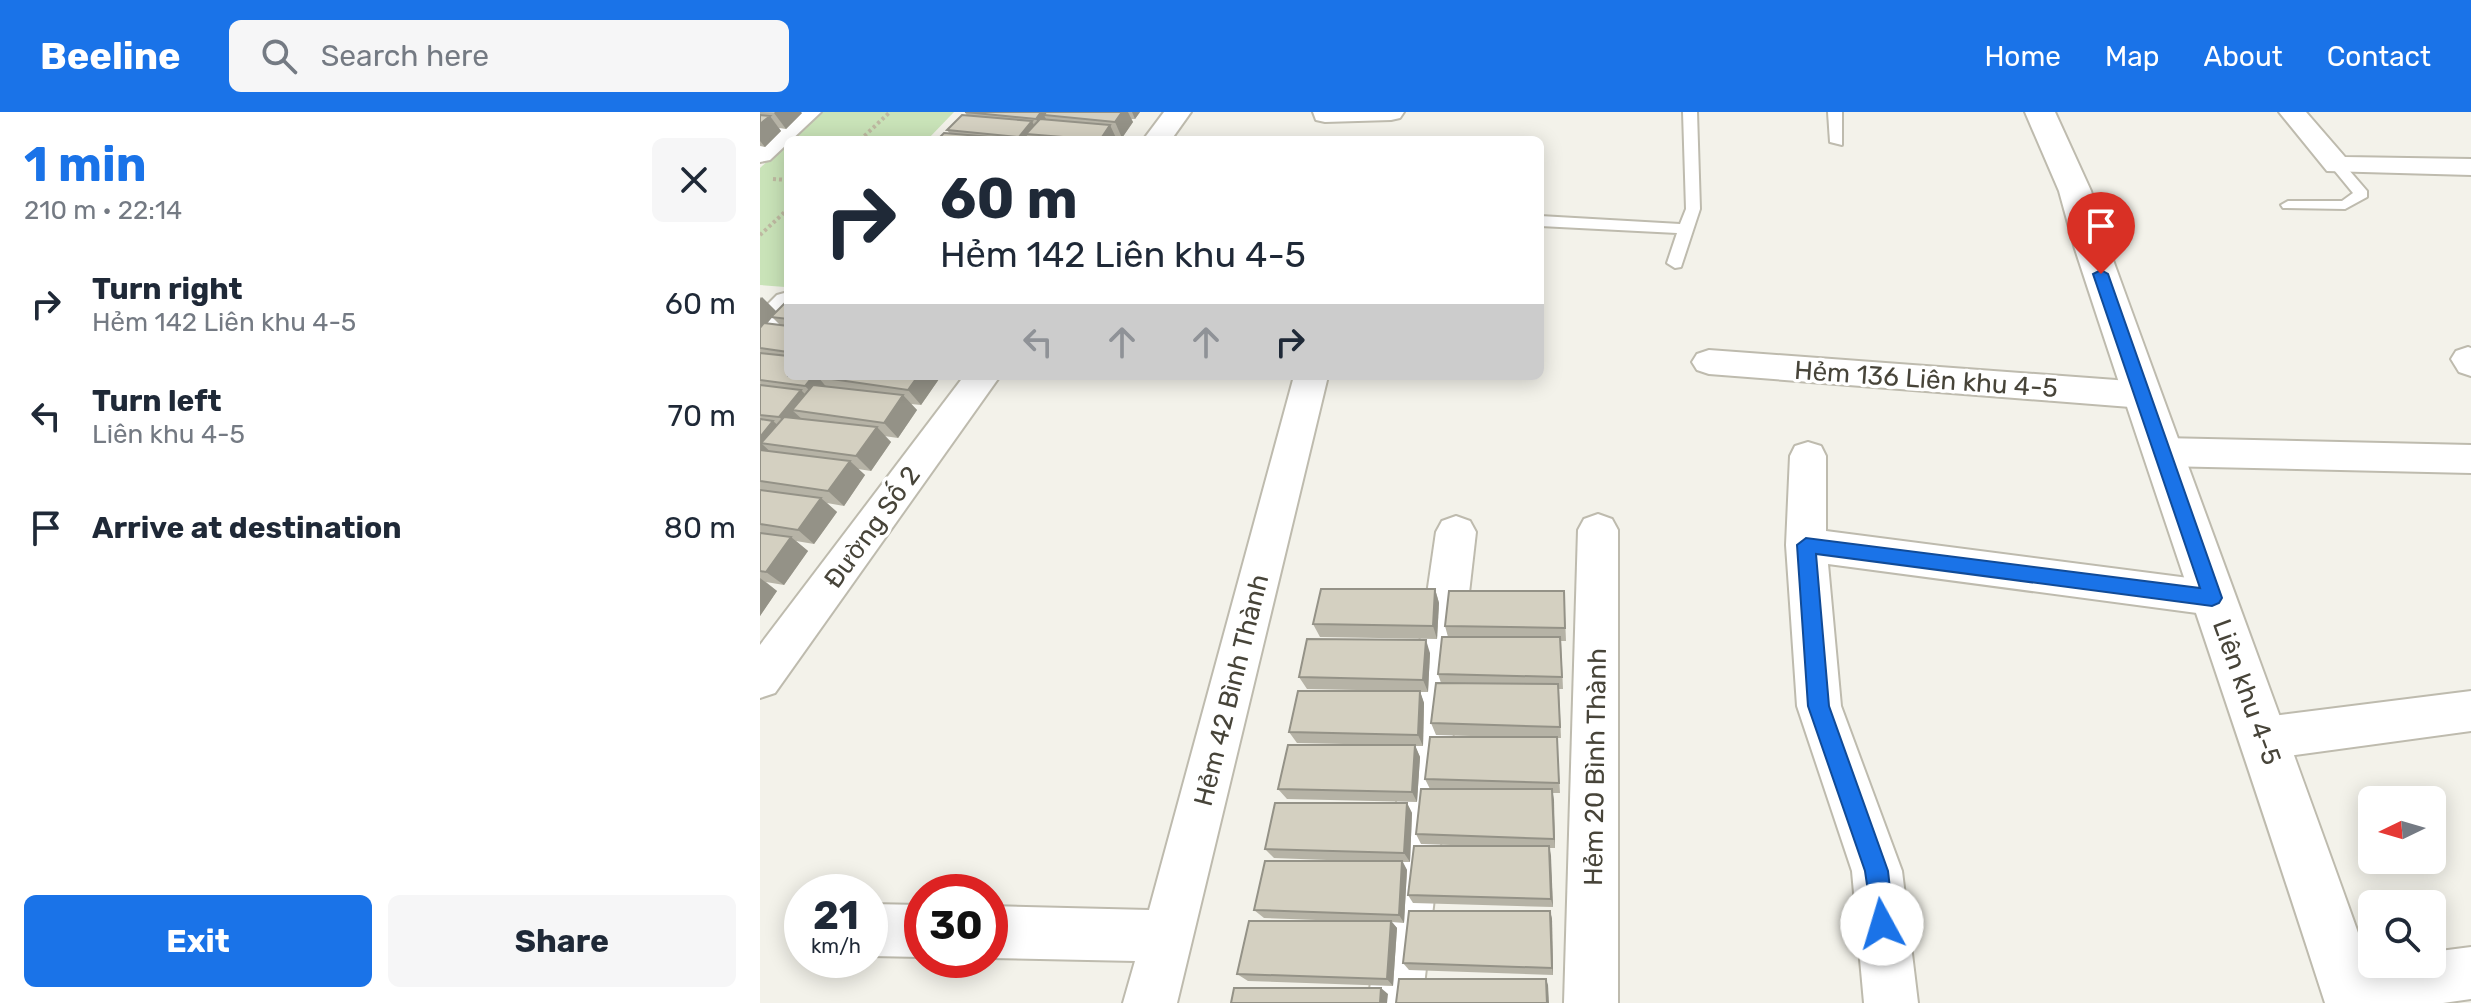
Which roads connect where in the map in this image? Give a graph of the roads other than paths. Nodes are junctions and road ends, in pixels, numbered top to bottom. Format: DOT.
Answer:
graph roads {
  1 [pos="808,112"];
  2 [pos="1178,112"];
  3 [pos="1391,112"];
  4 [pos="1690,112"];
  5 [pos="1835,112"];
  6 [pos="2040,112"];
  7 [pos="2292,112"];
  8 [pos="1325,114"];
  9 [pos="1160,136"];
  10 [pos="1837,142"];
  11 [pos="760,154"];
  12 [pos="2337,165"];
  13 [pos="2471,167"];
  14 [pos="2288,205"];
  15 [pos="1544,221"];
  16 [pos="1686,229"];
  17 [pos="1675,263"];
  18 [pos="760,297"];
  19 [pos="784,301"];
  20 [pos="784,306"];
  21 [pos="760,332"];
  22 [pos="1709,362"];
  23 [pos="980,380"];
  24 [pos="1310,380"];
  25 [pos="2143,395"];
  26 [pos="2162,452"];
  27 [pos="1808,456"];
  28 [pos="2471,459"];
  29 [pos="1598,530"];
  30 [pos="1456,532"];
  31 [pos="1806,545"];
  32 [pos="2212,598"];
  33 [pos="760,679"];
  34 [pos="2471,711"];
  35 [pos="2265,738"];
  36 [pos="1008,932"];
  37 [pos="1169,936"];
  38 [pos="2471,973"];
  39 [pos="2351,996"];
  40 [pos="1150,1003"];
  41 [pos="1395,1003"];
  42 [pos="1591,1003"];
  43 [pos="1891,1003"];
  1 -- 11 [label="street"];
  2 -- 9 [label="street"];
  3 -- 8 [label="street"];
  4 -- 16 [label="lane"];
  5 -- 10 [label="lane"];
  6 -- 25 [label="street, Liên khu 4-5"];
  7 -- 12 [label="street"];
  12 -- 13 [label="street"];
  12 -- 14 [label="lane"];
  15 -- 16 [label="lane"];
  16 -- 17 [label="lane"];
  18 -- 19 [label="street"];
  20 -- 21 [label="street"];
  22 -- 25 [label="street, Hẻm 136 Liên khu 4-5"];
  23 -- 33 [label="street, Đường Số 2"];
  24 -- 37 [label="street, Hẻm 42 Bình Thành"];
  25 -- 26 [label="street, Liên khu 4-5"];
  26 -- 28 [label="street"];
  26 -- 32 [label="street, Liên khu 4-5"];
  27 -- 31 [label="street"];
  29 -- 42 [label="street, Hẻm 20 Bình Thành"];
  30 -- 41 [label="street"];
  31 -- 32 [label="street"];
  31 -- 43 [label="street"];
  32 -- 35 [label="street, Liên khu 4-5"];
  34 -- 35 [label="street"];
  35 -- 39 [label="street, Liên khu 4-5"];
  36 -- 37 [label="street"];
  37 -- 40 [label="street, Hẻm 42 Bình Thành"];
  38 -- 39 [label="street"];
}
